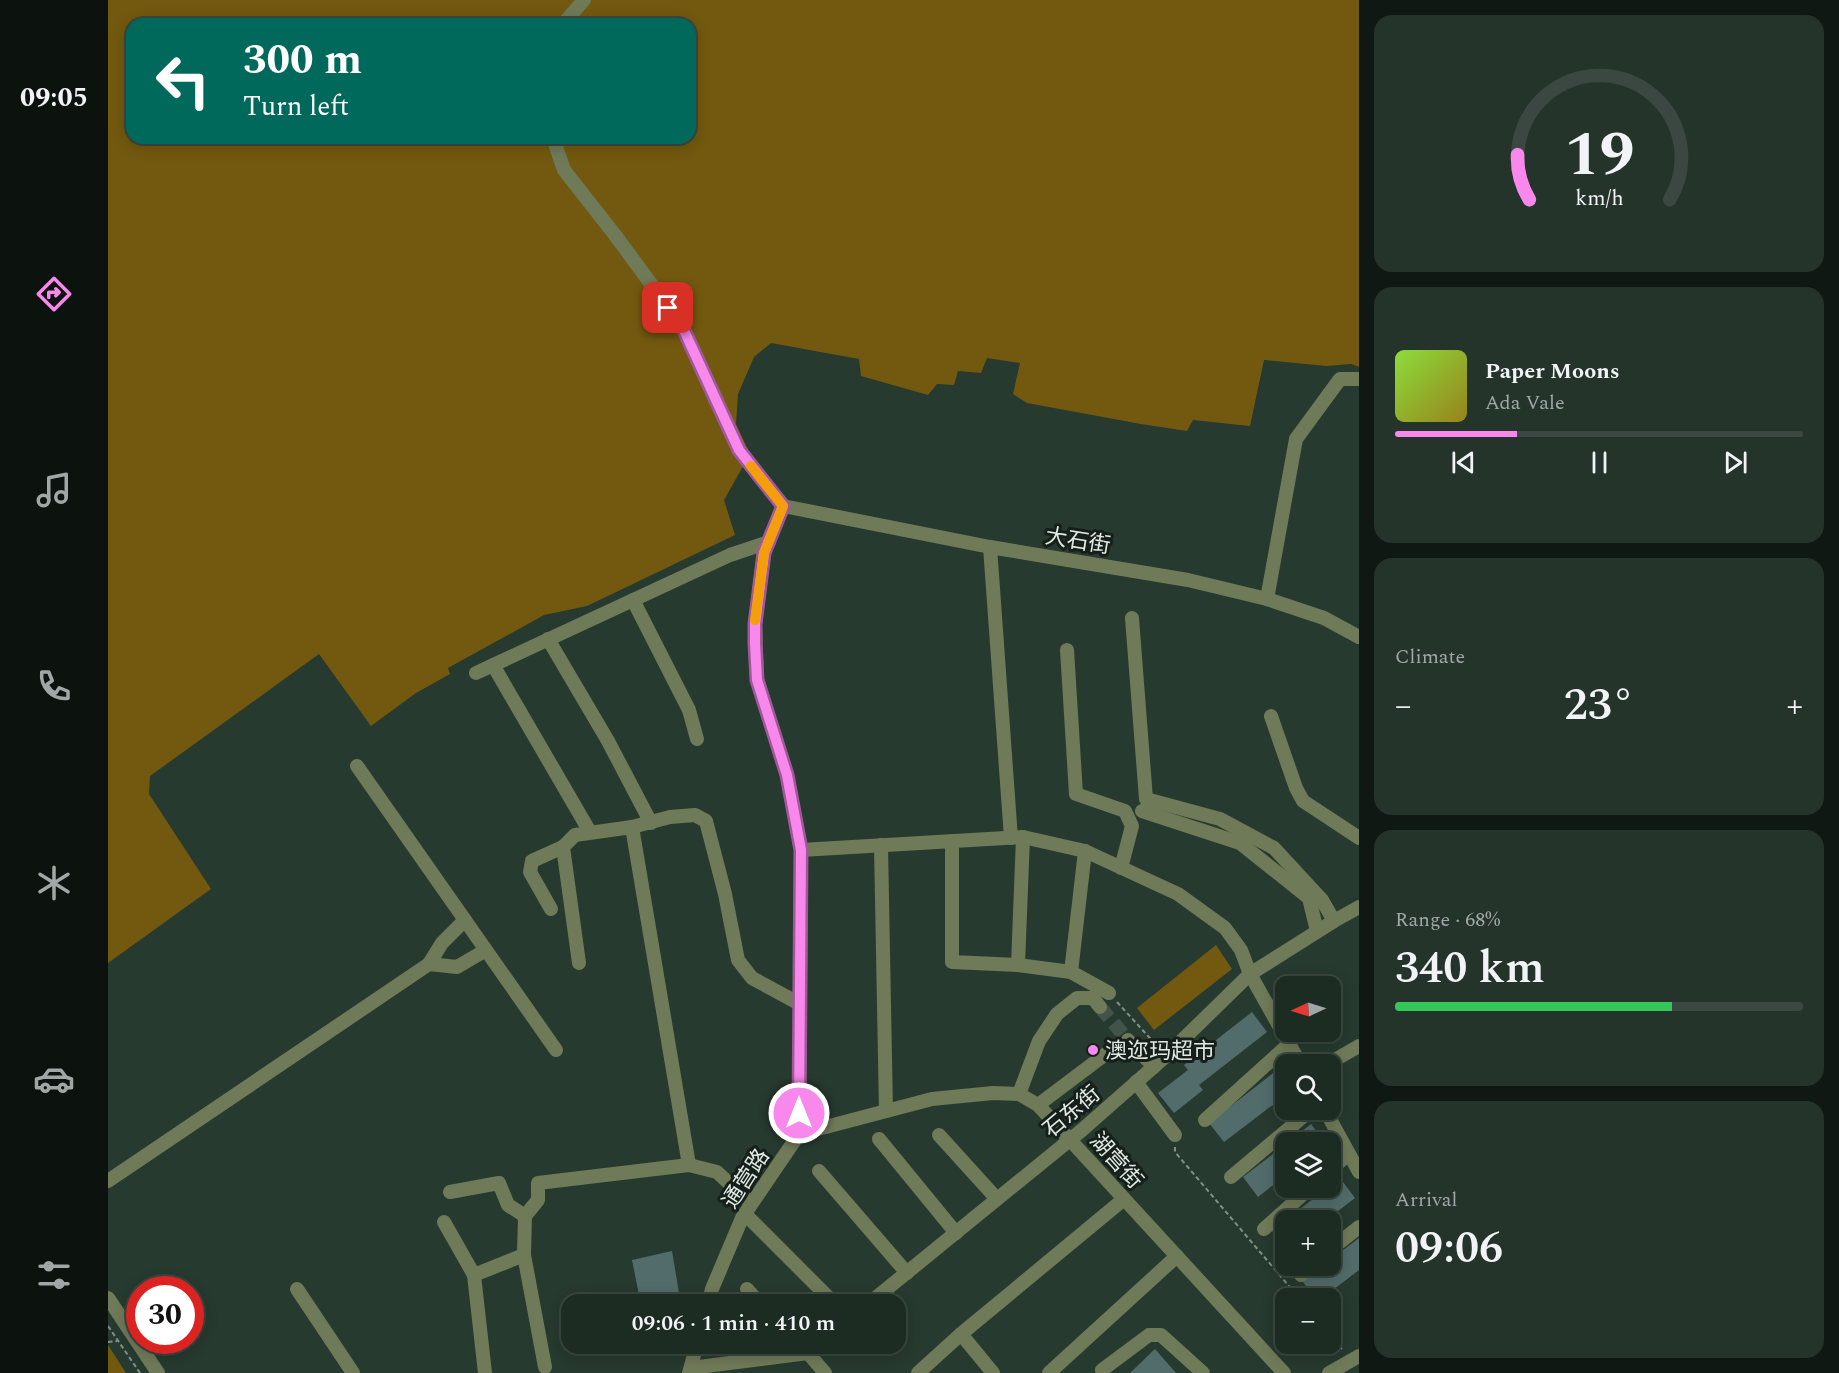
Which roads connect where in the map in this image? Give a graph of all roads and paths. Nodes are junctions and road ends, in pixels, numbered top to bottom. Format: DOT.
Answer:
graph roads {
  1 [pos="584,0"];
  2 [pos="568,18"];
  3 [pos="555,144"];
  4 [pos="1359,379"];
  5 [pos="783,506"];
  6 [pos="769,542"];
  7 [pos="990,547"];
  8 [pos="1267,599"];
  9 [pos="633,600"];
  10 [pos="1132,618"];
  11 [pos="1359,637"];
  12 [pos="548,639"];
  13 [pos="1067,650"];
  14 [pos="493,665"];
  15 [pos="476,673"];
  16 [pos="1271,716"];
  17 [pos="697,739"];
  18 [pos="357,766"];
  19 [pos="1142,811"];
  20 [pos="651,823"];
  21 [pos="632,827"];
  22 [pos="590,832"];
  23 [pos="1017,837"];
  24 [pos="1359,838"];
  25 [pos="952,841"];
  26 [pos="881,845"];
  27 [pos="563,847"];
  28 [pos="801,850"];
  29 [pos="1085,851"];
  30 [pos="1121,868"];
  31 [pos="1359,907"];
  32 [pos="551,909"];
  33 [pos="465,920"];
  34 [pos="1334,921"];
  35 [pos="1317,931"];
  36 [pos="486,950"];
  37 [pos="579,963"];
  38 [pos="429,964"];
  39 [pos="1018,965"];
  40 [pos="1071,972"];
  41 [pos="1250,974"];
  42 [pos="1109,993"];
  43 [pos="800,1004"];
  44 [pos="1100,1007"];
  45 [pos="1128,1040"];
  46 [pos="1289,1044"];
  47 [pos="1359,1046"];
  48 [pos="556,1050"];
  49 [pos="1111,1050"];
  50 [pos="1294,1054"];
  51 [pos="1166,1056"];
  52 [pos="1341,1056"];
  53 [pos="1154,1067"];
  54 [pos="1136,1082"];
  55 [pos="1019,1094"];
  56 [pos="1038,1105"];
  57 [pos="886,1111"];
  58 [pos="1205,1120"];
  59 [pos="1299,1120"];
  60 [pos="1330,1120"];
  61 [pos="799,1134"];
  62 [pos="939,1135"];
  63 [pos="1175,1135"];
  64 [pos="879,1139"];
  65 [pos="1070,1140"];
  66 [pos="1349,1154"];
  67 [pos="1341,1161"];
  68 [pos="689,1165"];
  69 [pos="1358,1168"];
  70 [pos="819,1172"];
  71 [pos="1231,1178"];
  72 [pos="108,1181"];
  73 [pos="450,1192"];
  74 [pos="1299,1198"];
  75 [pos="997,1199"];
  76 [pos="1124,1199"];
  77 [pos="748,1209"];
  78 [pos="525,1216"];
  79 [pos="444,1222"];
  80 [pos="1359,1227"];
  81 [pos="1264,1229"];
  82 [pos="956,1233"];
  83 [pos="1341,1241"];
  84 [pos="524,1255"];
  85 [pos="1177,1256"];
  86 [pos="907,1273"];
  87 [pos="474,1275"];
  88 [pos="297,1288"];
  89 [pos="1291,1288"];
  90 [pos="747,1289"];
  91 [pos="711,1294"];
  92 [pos="751,1294"];
  93 [pos="826,1294"];
  94 [pos="881,1294"];
  95 [pos="108,1298"];
  96 [pos="108,1326"];
  97 [pos="962,1334"];
  98 [pos="1341,1346"];
  99 [pos="694,1354"];
  100 [pos="773,1354"];
  101 [pos="813,1354"];
  102 [pos="1355,1358"];
  103 [pos="545,1367"];
  104 [pos="690,1370"];
  105 [pos="1102,1370"];
  106 [pos="140,1373"];
  107 [pos="158,1373"];
  108 [pos="353,1373"];
  109 [pos="486,1373"];
  110 [pos="825,1373"];
  111 [pos="918,1373"];
  112 [pos="993,1373"];
  113 [pos="1049,1373"];
  114 [pos="1203,1373"];
  115 [pos="1284,1373"];
  116 [pos="1329,1373"];
  1 -- 2 [label="street"];
  3 -- 5 [label="street"];
  4 -- 8 [label="street"];
  5 -- 6 [label="street"];
  5 -- 7 [label="street, 大石街"];
  6 -- 9 [label="street"];
  6 -- 28 [label="street"];
  7 -- 8 [label="street, 大石街"];
  7 -- 23 [label="street"];
  8 -- 11 [label="street, 大石街"];
  9 -- 12 [label="street"];
  9 -- 17 [label="street"];
  10 -- 34 [label="street"];
  12 -- 14 [label="street"];
  12 -- 20 [label="street"];
  13 -- 30 [label="street"];
  14 -- 15 [label="street"];
  14 -- 22 [label="street"];
  16 -- 24 [label="street"];
  18 -- 33 [label="street"];
  19 -- 35 [label="street"];
  20 -- 21 [label="street"];
  20 -- 43 [label="street"];
  21 -- 22 [label="street"];
  21 -- 68 [label="street"];
  22 -- 27 [label="street"];
  23 -- 25 [label="street"];
  23 -- 29 [label="street"];
  23 -- 39 [label="street"];
  25 -- 26 [label="street"];
  25 -- 39 [label="street"];
  26 -- 28 [label="street"];
  26 -- 57 [label="street"];
  27 -- 32 [label="street"];
  27 -- 37 [label="street"];
  28 -- 43 [label="street"];
  29 -- 30 [label="street"];
  29 -- 40 [label="street"];
  30 -- 41 [label="street"];
  31 -- 34 [label="street, 石东街"];
  33 -- 36 [label="street"];
  33 -- 38 [label="street"];
  34 -- 35 [label="street, 石东街"];
  35 -- 41 [label="street, 石东街"];
  36 -- 38 [label="street"];
  36 -- 48 [label="street"];
  38 -- 72 [label="street"];
  39 -- 40 [label="street"];
  40 -- 42 [label="street"];
  41 -- 46 [label="street"];
  41 -- 51 [label="street, 石东街"];
  42 -- 51 [label="path"];
  43 -- 61 [label="street"];
  44 -- 55 [label="street"];
  45 -- 53 [label="street"];
  46 -- 50 [label="street"];
  46 -- 58 [label="street"];
  47 -- 52 [label="street"];
  49 -- 56 [label="street"];
  51 -- 53 [label="street, 石东街"];
  53 -- 54 [label="street, 石东街"];
  54 -- 63 [label="street"];
  54 -- 65 [label="street, 石东街"];
  55 -- 56 [label="street, 湖营街"];
  55 -- 57 [label="street, 湖营街"];
  56 -- 65 [label="street, 湖营街"];
  57 -- 61 [label="street, 湖营街"];
  59 -- 71 [label="street"];
  60 -- 66 [label="street"];
  61 -- 77 [label="street, 通营路"];
  62 -- 75 [label="street"];
  63 -- 89 [label="path"];
  64 -- 82 [label="street"];
  65 -- 75 [label="street, 石东街"];
  65 -- 76 [label="street, 湖营街"];
  66 -- 67 [label="street"];
  66 -- 69 [label="street"];
  68 -- 77 [label="street"];
  68 -- 78 [label="street"];
  70 -- 86 [label="street"];
  73 -- 78 [label="street"];
  74 -- 81 [label="street"];
  75 -- 82 [label="street, 石东街"];
  76 -- 85 [label="street, 湖营街"];
  76 -- 97 [label="street"];
  77 -- 91 [label="street, 通营路"];
  77 -- 93 [label="street"];
  78 -- 84 [label="street"];
  79 -- 87 [label="street"];
  80 -- 83 [label="street"];
  82 -- 86 [label="street, 石东街"];
  84 -- 87 [label="street"];
  84 -- 103 [label="street"];
  85 -- 113 [label="street"];
  85 -- 115 [label="street, 湖营街"];
  86 -- 94 [label="street, 石东街"];
  87 -- 109 [label="street"];
  88 -- 108 [label="street"];
  90 -- 92 [label="street"];
  95 -- 107 [label="street"];
  96 -- 106 [label="path"];
  97 -- 111 [label="street"];
  97 -- 112 [label="street"];
  98 -- 102 [label="path"];
  99 -- 104 [label="street"];
  100 -- 104 [label="street"];
  101 -- 110 [label="street"];
  102 -- 116 [label="street"];
  105 -- 114 [label="street"];
}
